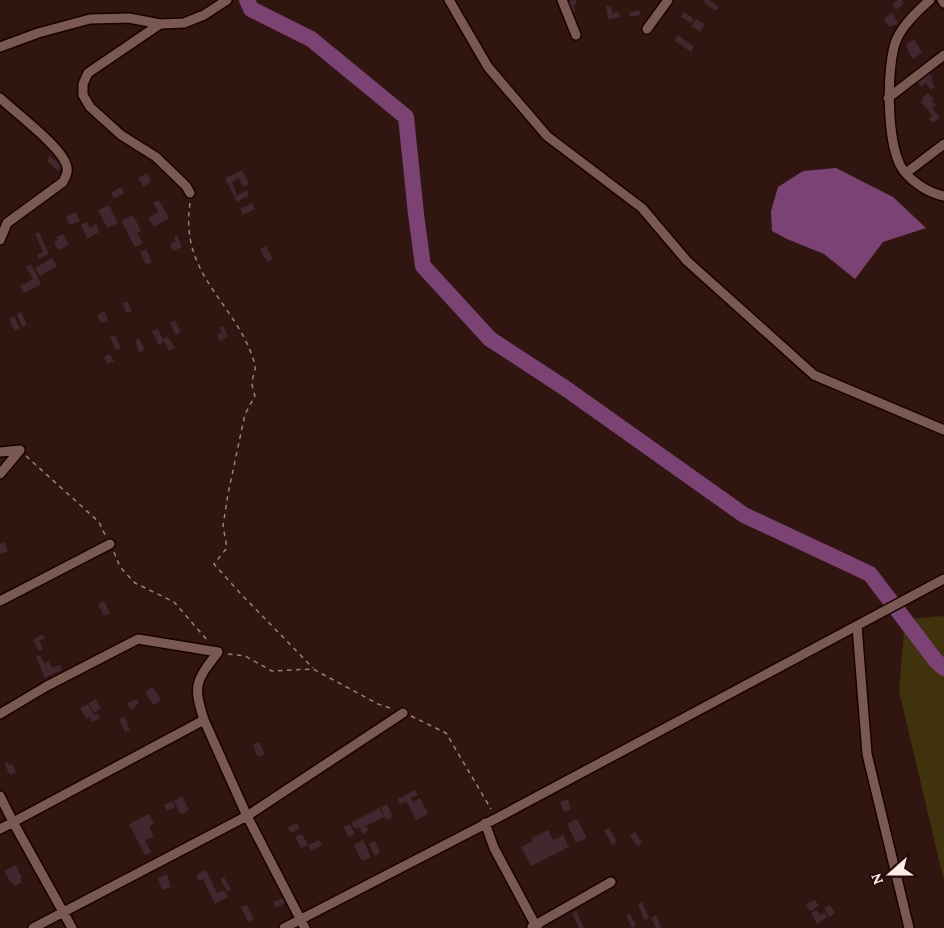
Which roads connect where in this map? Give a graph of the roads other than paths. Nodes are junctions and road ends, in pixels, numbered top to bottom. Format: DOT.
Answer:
graph roads {
  1 [pos="227,0"];
  2 [pos="449,0"];
  3 [pos="562,0"];
  4 [pos="668,0"];
  5 [pos="930,0"];
  6 [pos="160,24"];
  7 [pos="647,29"];
  8 [pos="576,35"];
  9 [pos="0,47"];
  10 [pos="944,55"];
  11 [pos="0,98"];
  12 [pos="888,98"];
  13 [pos="944,144"];
  14 [pos="906,173"];
  15 [pos="190,194"];
  16 [pos="944,196"];
  17 [pos="0,240"];
  18 [pos="944,430"];
  19 [pos="0,452"];
  20 [pos="0,474"];
  21 [pos="110,544"];
  22 [pos="944,579"];
  23 [pos="0,602"];
  24 [pos="857,626"];
  25 [pos="403,713"];
  26 [pos="0,714"];
  27 [pos="204,720"];
  28 [pos="0,796"];
  29 [pos="247,816"];
  30 [pos="13,822"];
  31 [pos="485,824"];
  32 [pos="0,829"];
  33 [pos="611,882"];
  34 [pos="64,912"];
  35 [pos="303,924"];
  36 [pos="534,927"];
  37 [pos="33,928"];
  38 [pos="72,928"];
  39 [pos="284,928"];
  40 [pos="909,928"];
  1 -- 6 [label="street"];
  2 -- 18 [label="street"];
  3 -- 8 [label="street"];
  4 -- 7 [label="street"];
  5 -- 12 [label="street"];
  6 -- 9 [label="street"];
  6 -- 15 [label="street"];
  10 -- 12 [label="street"];
  11 -- 17 [label="street"];
  12 -- 14 [label="street"];
  13 -- 14 [label="street"];
  14 -- 16 [label="street"];
  19 -- 20 [label="street"];
  21 -- 23 [label="street"];
  22 -- 24 [label="street"];
  24 -- 31 [label="street"];
  24 -- 40 [label="street"];
  25 -- 29 [label="street"];
  26 -- 27 [label="street"];
  27 -- 29 [label="street"];
  27 -- 30 [label="street"];
  28 -- 30 [label="street"];
  29 -- 34 [label="street"];
  29 -- 35 [label="street"];
  30 -- 32 [label="street"];
  30 -- 34 [label="street"];
  31 -- 35 [label="street"];
  31 -- 36 [label="street"];
  33 -- 36 [label="street"];
  34 -- 37 [label="street"];
  34 -- 38 [label="street"];
  35 -- 39 [label="street"];
}
